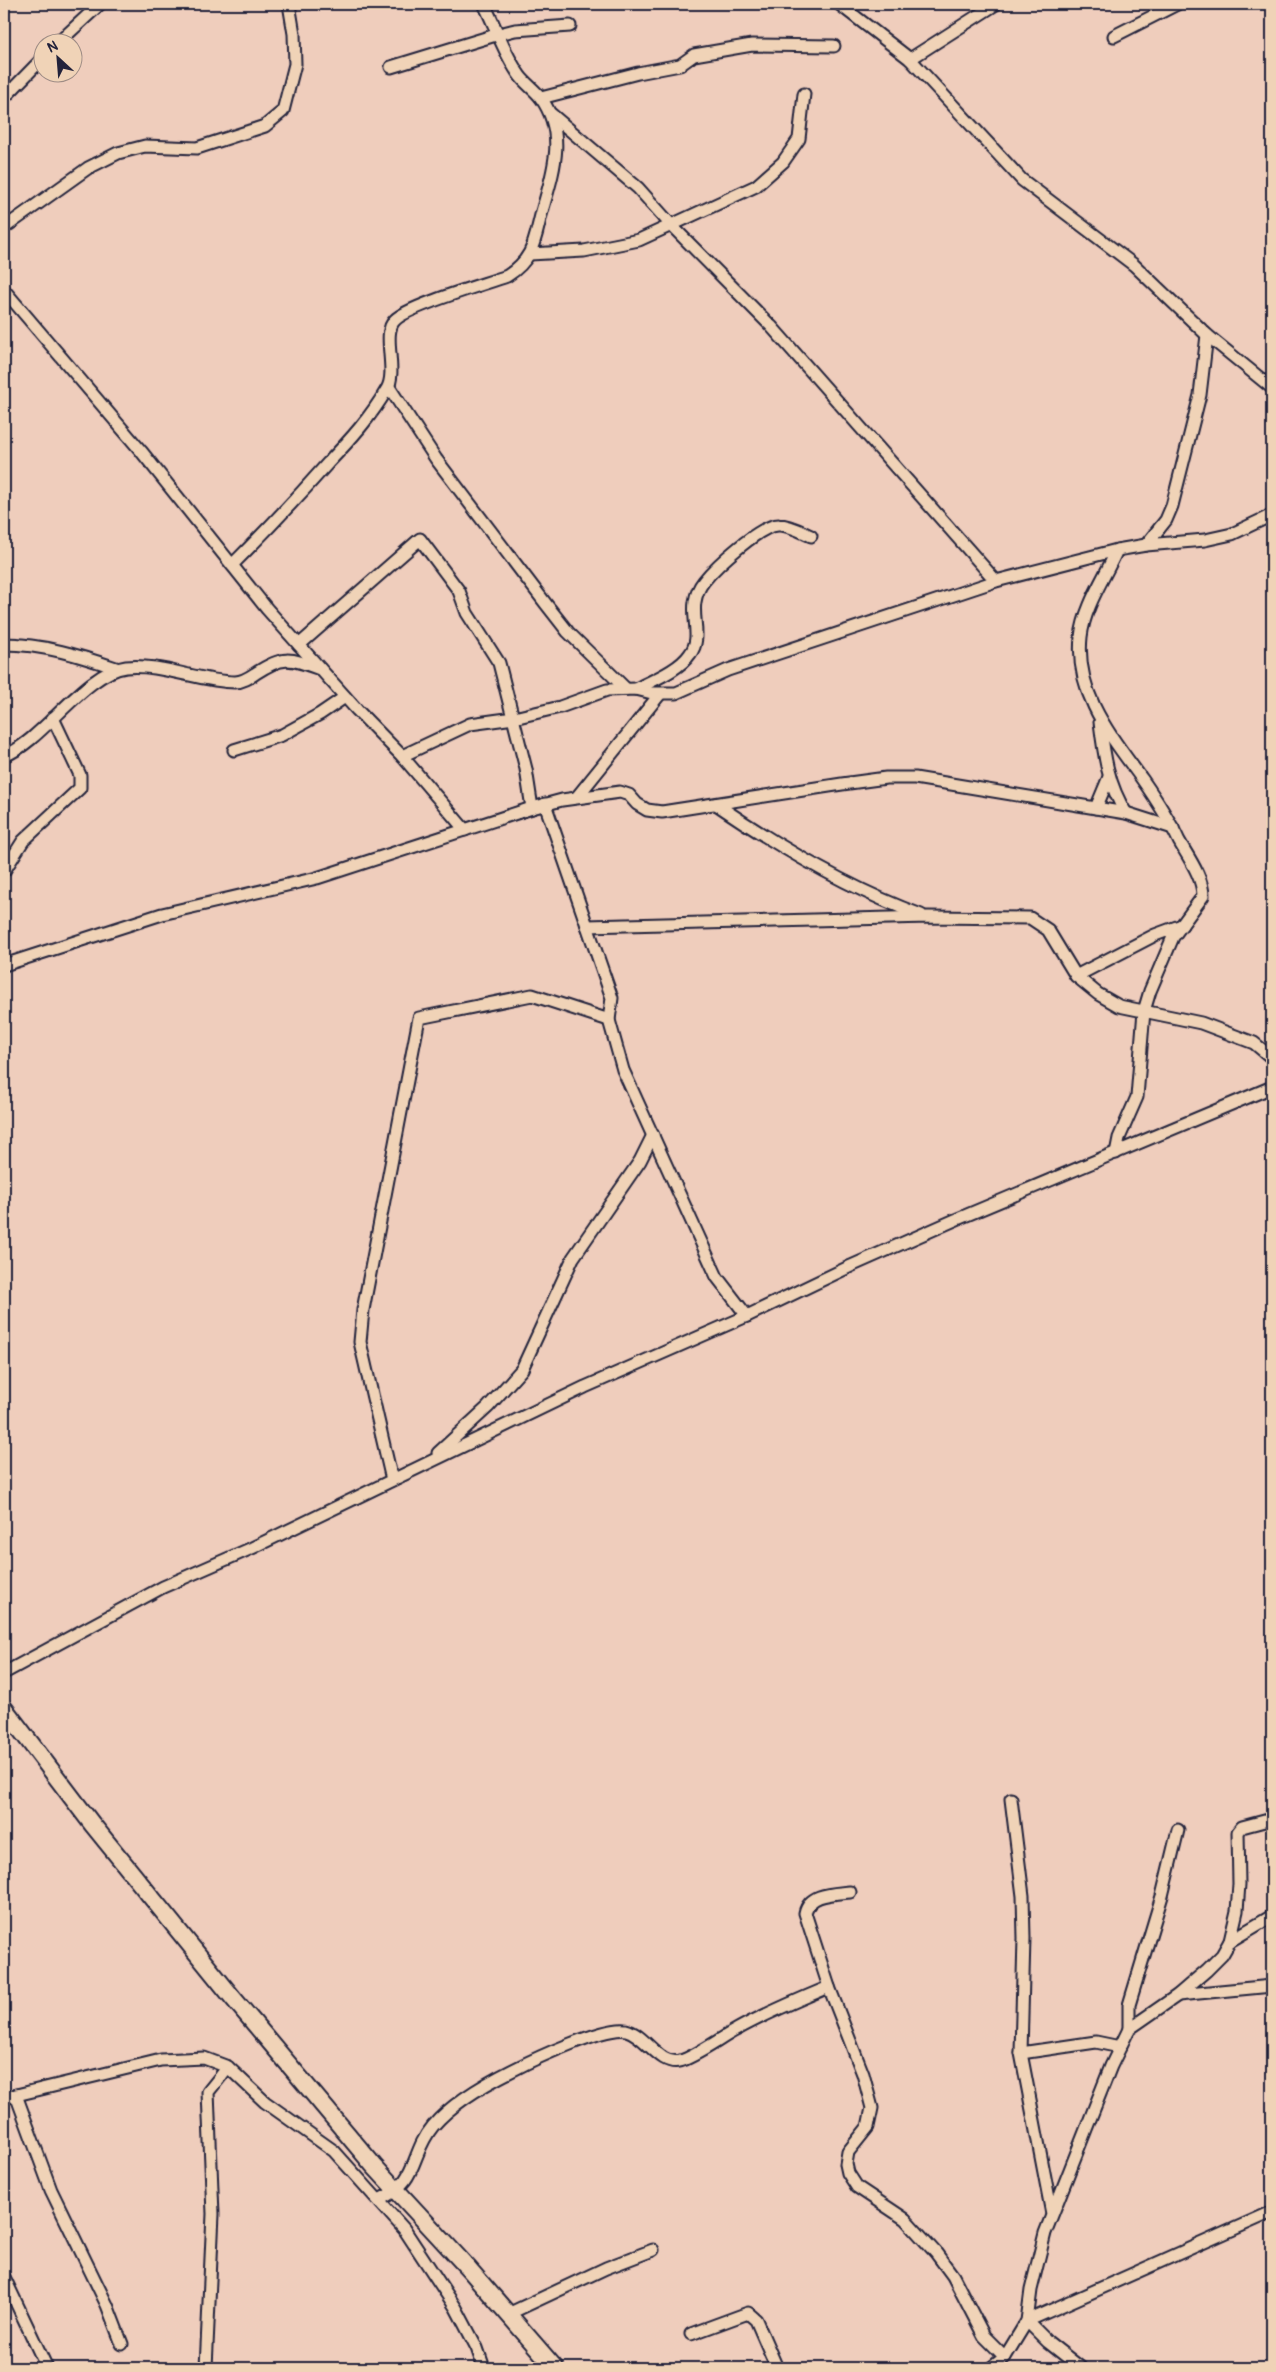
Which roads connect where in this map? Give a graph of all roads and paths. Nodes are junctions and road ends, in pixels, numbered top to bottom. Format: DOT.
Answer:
graph roads {
  1 [pos="100,4"];
  2 [pos="289,4"];
  3 [pos="484,4"];
  4 [pos="839,4"];
  5 [pos="996,4"];
  6 [pos="1177,4"];
  7 [pos="570,26"];
  8 [pos="70,32"];
  9 [pos="499,34"];
  10 [pos="1114,36"];
  11 [pos="834,46"];
  12 [pos="910,59"];
  13 [pos="391,67"];
  14 [pos="32,69"];
  15 [pos="804,94"];
  16 [pos="4,98"];
  17 [pos="541,98"];
  18 [pos="550,113"];
  19 [pos="672,226"];
  20 [pos="4,228"];
  21 [pos="530,254"];
  22 [pos="4,290"];
  23 [pos="1207,335"];
  24 [pos="389,387"];
  25 [pos="1272,388"];
  26 [pos="1272,515"];
  27 [pos="811,536"];
  28 [pos="1146,544"];
  29 [pos="1117,550"];
  30 [pos="232,565"];
  31 [pos="996,581"];
  32 [pos="4,644"];
  33 [pos="299,645"];
  34 [pos="116,668"];
  35 [pos="321,670"];
  36 [pos="631,689"];
  37 [pos="660,694"];
  38 [pos="345,696"];
  39 [pos="53,718"];
  40 [pos="514,718"];
  41 [pos="1100,719"];
  42 [pos="234,750"];
  43 [pos="4,756"];
  44 [pos="402,756"];
  45 [pos="1109,777"];
  46 [pos="576,797"];
  47 [pos="545,804"];
  48 [pos="716,804"];
  49 [pos="532,808"];
  50 [pos="1096,808"];
  51 [pos="1126,813"];
  52 [pos="1173,828"];
  53 [pos="465,830"];
  54 [pos="4,871"];
  55 [pos="928,917"];
  56 [pos="1183,924"];
  57 [pos="587,926"];
  58 [pos="4,965"];
  59 [pos="1076,976"];
  60 [pos="1144,1011"];
  61 [pos="609,1020"];
  62 [pos="1272,1058"];
  63 [pos="1272,1087"];
  64 [pos="653,1135"];
  65 [pos="1116,1153"];
  66 [pos="747,1316"];
  67 [pos="425,1463"];
  68 [pos="392,1480"];
  69 [pos="4,1673"];
  70 [pos="4,1708"];
  71 [pos="1011,1799"];
  72 [pos="1272,1819"];
  73 [pos="1178,1830"];
  74 [pos="850,1892"];
  75 [pos="1272,1916"];
  76 [pos="1230,1941"];
  77 [pos="1272,1986"];
  78 [pos="829,1987"];
  79 [pos="1178,1995"];
  80 [pos="1129,2029"];
  81 [pos="1120,2047"];
  82 [pos="1021,2053"];
  83 [pos="228,2067"];
  84 [pos="16,2096"];
  85 [pos="4,2098"];
  86 [pos="396,2190"];
  87 [pos="379,2200"];
  88 [pos="1272,2212"];
  89 [pos="1052,2214"];
  90 [pos="653,2250"];
  91 [pos="4,2277"];
  92 [pos="508,2314"];
  93 [pos="1027,2320"];
  94 [pos="691,2334"];
  95 [pos="122,2344"];
  96 [pos="1005,2358"];
  97 [pos="46,2368"];
  98 [pos="206,2368"];
  99 [pos="484,2368"];
  100 [pos="555,2368"];
  101 [pos="777,2368"];
  102 [pos="991,2368"];
  103 [pos="1081,2368"];
  1 -- 8 [label="street"];
  2 -- 20 [label="street"];
  3 -- 9 [label="street"];
  4 -- 12 [label="street"];
  5 -- 12 [label="street"];
  6 -- 10 [label="street"];
  7 -- 9 [label="street"];
  9 -- 13 [label="street"];
  9 -- 17 [label="street"];
  11 -- 17 [label="street"];
  12 -- 23 [label="street"];
  14 -- 16 [label="street"];
  15 -- 19 [label="street"];
  17 -- 18 [label="street"];
  18 -- 19 [label="street"];
  18 -- 21 [label="street"];
  19 -- 21 [label="street"];
  19 -- 31 [label="street"];
  21 -- 24 [label="street"];
  22 -- 30 [label="street"];
  23 -- 25 [label="street"];
  23 -- 28 [label="street"];
  24 -- 30 [label="street"];
  24 -- 36 [label="street"];
  26 -- 28 [label="street"];
  27 -- 36 [label="street"];
  28 -- 29 [label="street"];
  29 -- 31 [label="street"];
  29 -- 41 [label="street"];
  30 -- 33 [label="street"];
  31 -- 37 [label="street"];
  32 -- 34 [label="street"];
  33 -- 35 [label="street"];
  33 -- 40 [label="street"];
  34 -- 35 [label="street"];
  34 -- 39 [label="street"];
  35 -- 38 [label="street"];
  36 -- 37 [label="street"];
  36 -- 40 [label="street"];
  37 -- 46 [label="street"];
  38 -- 42 [label="street"];
  38 -- 44 [label="street"];
  39 -- 43 [label="street"];
  39 -- 54 [label="street"];
  40 -- 44 [label="street"];
  40 -- 49 [label="street"];
  41 -- 45 [label="street"];
  41 -- 52 [label="street"];
  44 -- 53 [label="street"];
  45 -- 50 [label="street"];
  45 -- 51 [label="street"];
  46 -- 47 [label="street"];
  46 -- 48 [label="street"];
  47 -- 49 [label="street"];
  47 -- 57 [label="street"];
  48 -- 50 [label="street"];
  48 -- 55 [label="street"];
  49 -- 53 [label="street"];
  50 -- 51 [label="street"];
  51 -- 52 [label="street"];
  52 -- 56 [label="street"];
  53 -- 58 [label="street"];
  55 -- 57 [label="street"];
  55 -- 59 [label="street"];
  56 -- 59 [label="street"];
  56 -- 60 [label="street"];
  57 -- 61 [label="street"];
  59 -- 60 [label="street"];
  60 -- 62 [label="street"];
  60 -- 65 [label="street"];
  61 -- 64 [label="street"];
  61 -- 68 [label="street"];
  63 -- 65 [label="street"];
  64 -- 66 [label="street"];
  64 -- 67 [label="street"];
  65 -- 66 [label="street"];
  66 -- 67 [label="street"];
  67 -- 68 [label="street"];
  68 -- 69 [label="street"];
  70 -- 86 [label="street"];
  71 -- 82 [label="street"];
  72 -- 76 [label="street"];
  73 -- 80 [label="street"];
  74 -- 78 [label="street"];
  75 -- 76 [label="street"];
  76 -- 79 [label="street"];
  77 -- 79 [label="street"];
  78 -- 86 [label="street"];
  78 -- 96 [label="street"];
  79 -- 80 [label="street"];
  80 -- 81 [label="street"];
  81 -- 82 [label="street"];
  81 -- 89 [label="street"];
  82 -- 89 [label="street"];
  83 -- 84 [label="street"];
  83 -- 87 [label="street"];
  83 -- 98 [label="street"];
  84 -- 85 [label="street"];
  84 -- 95 [label="street"];
  86 -- 87 [label="street"];
  86 -- 92 [label="street"];
  87 -- 99 [label="street"];
  88 -- 93 [label="street"];
  89 -- 93 [label="street"];
  90 -- 92 [label="street"];
  91 -- 97 [label="street"];
  92 -- 100 [label="street"];
  93 -- 96 [label="street"];
  93 -- 103 [label="street"];
  94 -- 101 [label="street"];
  96 -- 102 [label="street"];
}
